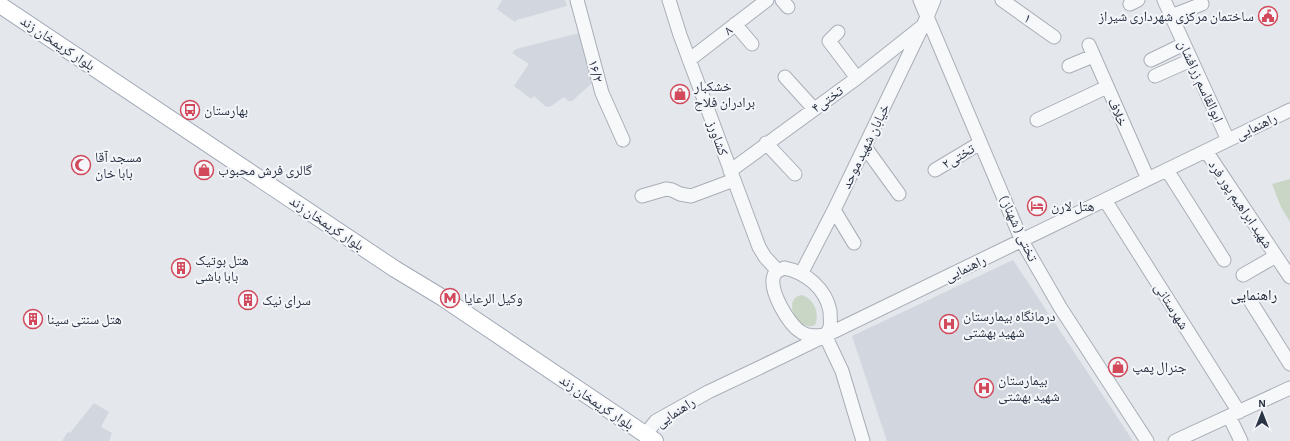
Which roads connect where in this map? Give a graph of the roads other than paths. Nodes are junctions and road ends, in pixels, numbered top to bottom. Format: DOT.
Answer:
graph roads {
  1 [pos="577,0"];
  2 [pos="669,0"];
  3 [pos="767,0"];
  4 [pos="909,0"];
  5 [pos="920,0"];
  6 [pos="934,0"];
  7 [pos="1002,0"];
  8 [pos="1164,0"];
  9 [pos="1202,4"];
  10 [pos="0,5"];
  11 [pos="1171,16"];
  12 [pos="925,22"];
  13 [pos="735,24"];
  14 [pos="838,32"];
  15 [pos="1054,37"];
  16 [pos="752,44"];
  17 [pos="1184,44"];
  18 [pos="689,60"];
  19 [pos="1151,60"];
  20 [pos="1191,60"];
  21 [pos="1069,66"];
  22 [pos="1155,76"];
  23 [pos="785,77"];
  24 [pos="857,78"];
  25 [pos="1107,86"];
  26 [pos="814,109"];
  27 [pos="1290,110"];
  28 [pos="1037,120"];
  29 [pos="623,140"];
  30 [pos="1228,140"];
  31 [pos="766,143"];
  32 [pos="980,143"];
  33 [pos="864,147"];
  34 [pos="1206,151"];
  35 [pos="935,170"];
  36 [pos="1167,170"];
  37 [pos="795,174"];
  38 [pos="732,175"];
  39 [pos="1148,179"];
  40 [pos="899,194"];
  41 [pos="642,196"];
  42 [pos="1105,200"];
  43 [pos="834,210"];
  44 [pos="1022,240"];
  45 [pos="854,243"];
  46 [pos="1276,256"];
  47 [pos="1224,260"];
  48 [pos="778,271"];
  49 [pos="801,274"];
  50 [pos="1243,275"];
  51 [pos="1290,277"];
  52 [pos="1251,302"];
  53 [pos="825,335"];
  54 [pos="1290,364"];
  55 [pos="1288,393"];
  56 [pos="1234,414"];
  57 [pos="650,438"];
  58 [pos="863,441"];
  59 [pos="1147,441"];
  60 [pos="1174,441"];
  61 [pos="1241,441"];
  1 -- 29 [label="street, ۱۶/۲"];
  2 -- 18 [label="street, کشاورز"];
  3 -- 13 [label="street, ۸"];
  4 -- 12 [label="street"];
  5 -- 12 [label="street, تختی ( شهناز )"];
  6 -- 12 [label="street, خیابان شهید موحد"];
  7 -- 15 [label="street, ۱"];
  8 -- 11 [label="street, ابوالقاسم زرافشان"];
  9 -- 11 [label="street"];
  10 -- 57 [label="main road, بلوار کریمخان زند"];
  11 -- 17 [label="street, ابوالقاسم زرافشان"];
  12 -- 24 [label="street, تختی۴"];
  12 -- 32 [label="street, تختی ( شهناز )"];
  12 -- 33 [label="street, خیابان شهید موحد"];
  13 -- 16 [label="street"];
  13 -- 18 [label="street, ۸"];
  14 -- 24 [label="street"];
  17 -- 19 [label="street"];
  17 -- 20 [label="street, ابوالقاسم زرافشان"];
  18 -- 38 [label="street, کشاورز"];
  20 -- 22 [label="street"];
  20 -- 30 [label="street, ابوالقاسم زرافشان"];
  21 -- 25 [label="street, خلاف"];
  23 -- 26 [label="street"];
  24 -- 26 [label="street, تختی۴"];
  25 -- 28 [label="street"];
  25 -- 39 [label="street, خلاف"];
  26 -- 31 [label="street, تختی۴"];
  27 -- 30 [label="street, راهنمایی"];
  30 -- 34 [label="street, راهنمایی"];
  31 -- 37 [label="street"];
  31 -- 38 [label="street, تختی۴"];
  32 -- 35 [label="street, تختی۲"];
  32 -- 44 [label="street, تختی ( شهناز )"];
  33 -- 40 [label="street"];
  33 -- 43 [label="street, خیابان شهید موحد"];
  34 -- 36 [label="street, راهنمایی"];
  34 -- 46 [label="street, شهید ابراهیم پور فرد"];
  36 -- 39 [label="street, راهنمایی"];
  36 -- 47 [label="street"];
  38 -- 41 [label="street, تختی۴"];
  38 -- 48 [label="street, کشاورز"];
  39 -- 42 [label="street, راهنمایی"];
  42 -- 44 [label="street, راهنمایی"];
  42 -- 56 [label="street, شهرستانی"];
  43 -- 45 [label="street"];
  43 -- 49 [label="street, خیابان شهید موحد"];
  44 -- 53 [label="street, راهنمایی"];
  44 -- 59 [label="street, تختی ( شهناز )"];
  46 -- 50 [label="street"];
  46 -- 51 [label="street, شهید ابراهیم پور فرد"];
  48 -- 49 [label="street"];
  48 -- 53 [label="street"];
  49 -- 53 [label="street"];
  52 -- 54 [label="street"];
  53 -- 57 [label="street, راهنمایی"];
  53 -- 58 [label="street"];
  55 -- 56 [label="street"];
  56 -- 60 [label="street"];
  56 -- 61 [label="street, شهرستانی"];
}
